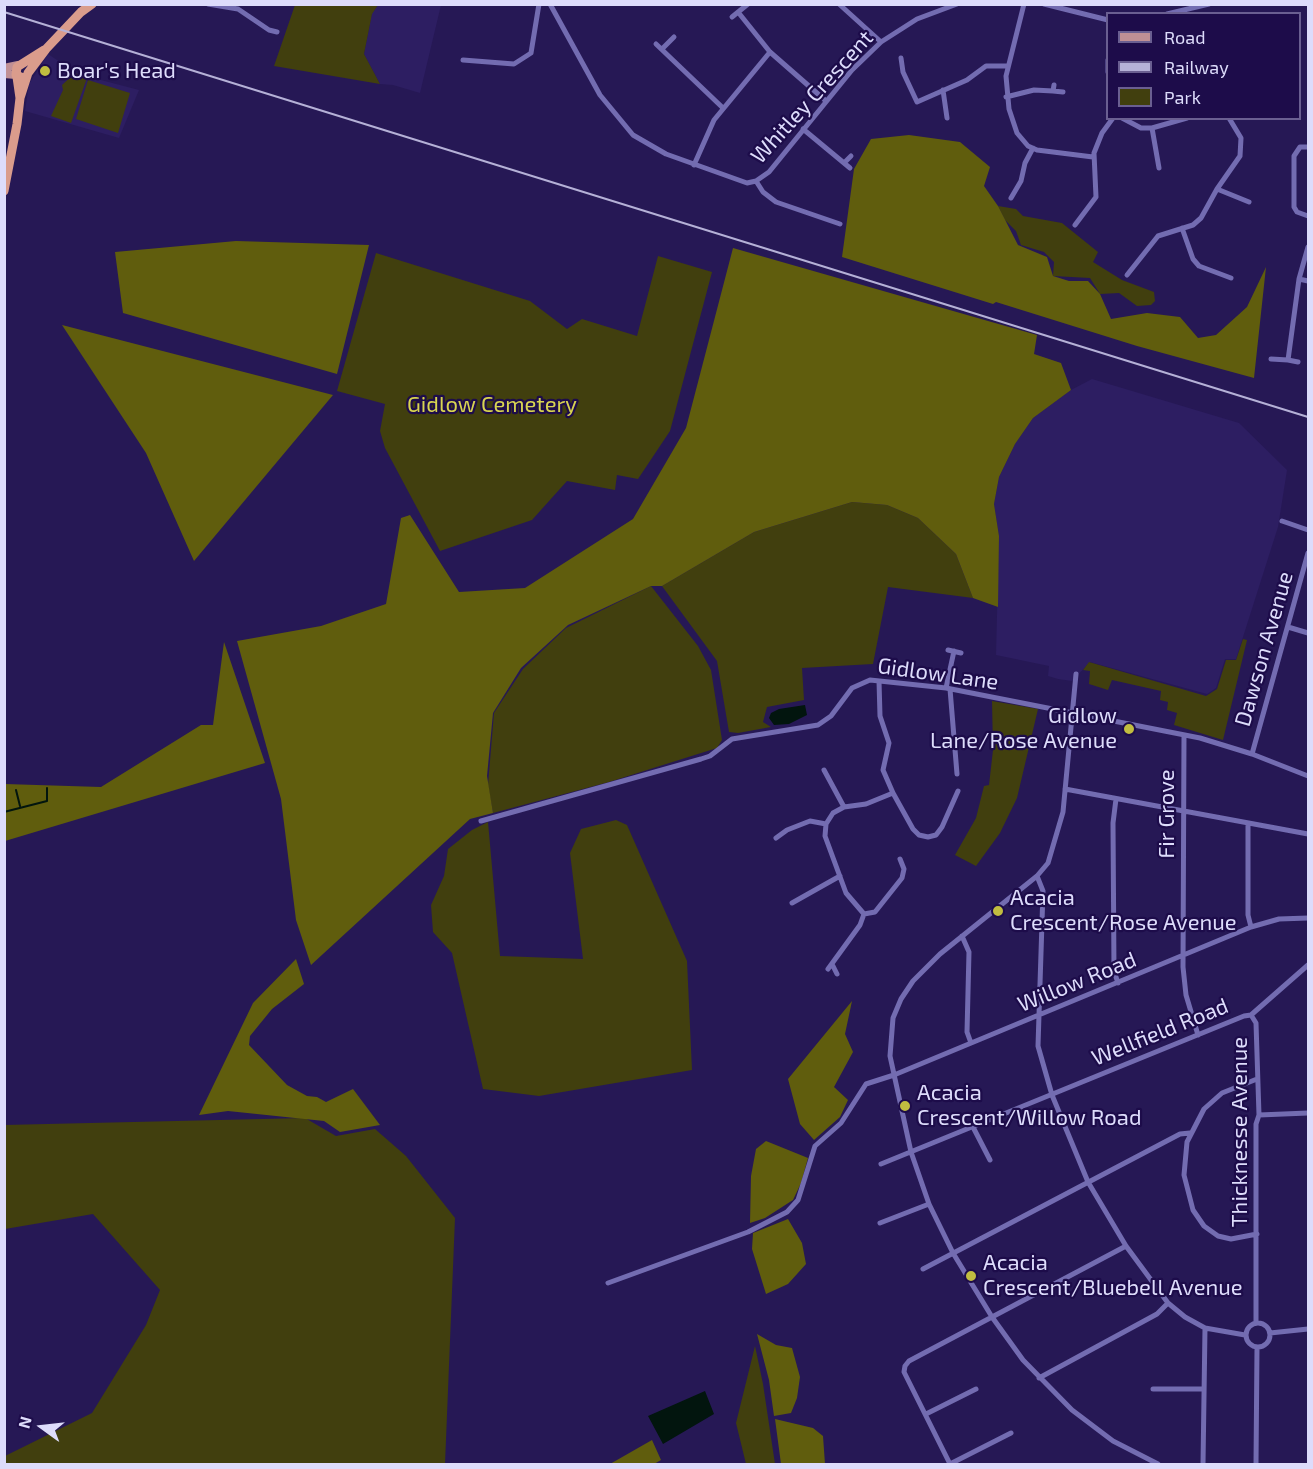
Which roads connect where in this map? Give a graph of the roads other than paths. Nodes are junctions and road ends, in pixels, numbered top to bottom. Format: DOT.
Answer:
graph roads {
  1 [pos="208,4"];
  2 [pos="539,4"];
  3 [pos="550,4"];
  4 [pos="747,4"];
  5 [pos="839,4"];
  6 [pos="957,4"];
  7 [pos="1024,4"];
  8 [pos="1044,4"];
  9 [pos="1209,4"];
  10 [pos="89,7"];
  11 [pos="238,7"];
  12 [pos="738,12"];
  13 [pos="1175,12"];
  14 [pos="732,17"];
  15 [pos="1106,20"];
  16 [pos="276,32"];
  17 [pos="674,38"];
  18 [pos="881,42"];
  19 [pos="656,44"];
  20 [pos="663,48"];
  21 [pos="770,52"];
  22 [pos="901,58"];
  23 [pos="463,60"];
  24 [pos="1007,66"];
  25 [pos="4,68"];
  26 [pos="21,72"];
  27 [pos="4,74"];
  28 [pos="943,90"];
  29 [pos="1063,92"];
  30 [pos="1006,97"];
  31 [pos="826,101"];
  32 [pos="723,108"];
  33 [pos="947,118"];
  34 [pos="1112,120"];
  35 [pos="1126,120"];
  36 [pos="1230,120"];
  37 [pos="1174,121"];
  38 [pos="803,129"];
  39 [pos="1152,129"];
  40 [pos="1308,147"];
  41 [pos="1033,148"];
  42 [pos="851,156"];
  43 [pos="1093,157"];
  44 [pos="844,163"];
  45 [pos="693,165"];
  46 [pos="850,168"];
  47 [pos="1159,168"];
  48 [pos="756,181"];
  49 [pos="1217,189"];
  50 [pos="4,191"];
  51 [pos="1011,199"];
  52 [pos="1249,202"];
  53 [pos="1308,216"];
  54 [pos="1082,217"];
  55 [pos="1089,222"];
  56 [pos="840,224"];
  57 [pos="1075,225"];
  58 [pos="1182,228"];
  59 [pos="1308,247"];
  60 [pos="1135,265"];
  61 [pos="1141,270"];
  62 [pos="1127,275"];
  63 [pos="1231,278"];
  64 [pos="1299,279"];
  65 [pos="1308,280"];
  66 [pos="1271,359"];
  67 [pos="1288,360"];
  68 [pos="1298,362"];
  69 [pos="1282,521"];
  70 [pos="1308,530"];
  71 [pos="1308,553"];
  72 [pos="1288,627"];
  73 [pos="1308,633"];
  74 [pos="961,653"];
  75 [pos="1076,674"];
  76 [pos="879,681"];
  77 [pos="948,688"];
  78 [pos="1072,713"];
  79 [pos="1184,735"];
  80 [pos="1252,754"];
  81 [pos="824,770"];
  82 [pos="957,774"];
  83 [pos="1308,776"];
  84 [pos="1065,789"];
  85 [pos="958,791"];
  86 [pos="893,792"];
  87 [pos="1116,799"];
  88 [pos="844,807"];
  89 [pos="1183,813"];
  90 [pos="481,821"];
  91 [pos="826,824"];
  92 [pos="1248,825"];
  93 [pos="1308,834"];
  94 [pos="776,838"];
  95 [pos="900,859"];
  96 [pos="840,876"];
  97 [pos="1037,876"];
  98 [pos="792,903"];
  99 [pos="864,914"];
  100 [pos="1308,918"];
  101 [pos="1251,927"];
  102 [pos="962,936"];
  103 [pos="1184,957"];
  104 [pos="1308,965"];
  105 [pos="837,975"];
  106 [pos="1118,983"];
  107 [pos="1251,1015"];
  108 [pos="1039,1016"];
  109 [pos="1198,1035"];
  110 [pos="971,1043"];
  111 [pos="894,1075"];
  112 [pos="1257,1079"];
  113 [pos="1052,1095"];
  114 [pos="1308,1113"];
  115 [pos="1259,1115"];
  116 [pos="973,1127"];
  117 [pos="1190,1134"];
  118 [pos="911,1152"];
  119 [pos="990,1160"];
  120 [pos="881,1164"];
  121 [pos="1088,1182"];
  122 [pos="929,1204"];
  123 [pos="880,1223"];
  124 [pos="1257,1234"];
  125 [pos="1126,1246"];
  126 [pos="953,1254"];
  127 [pos="923,1269"];
  128 [pos="608,1283"];
  129 [pos="1168,1303"];
  130 [pos="992,1317"];
  131 [pos="1256,1323"];
  132 [pos="1205,1328"];
  133 [pos="1308,1329"];
  134 [pos="1270,1333"];
  135 [pos="1245,1335"];
  136 [pos="1257,1348"];
  137 [pos="1039,1378"];
  138 [pos="976,1389"];
  139 [pos="1153,1389"];
  140 [pos="1203,1389"];
  141 [pos="926,1414"];
  142 [pos="1011,1434"];
  143 [pos="1158,1464"];
  144 [pos="1203,1464"];
  145 [pos="1256,1464"];
  1 -- 11 [label="street"];
  2 -- 23 [label="street"];
  3 -- 45 [label="street"];
  4 -- 12 [label="street"];
  5 -- 18 [label="street"];
  6 -- 18 [label="street, Whitley Crescent"];
  7 -- 24 [label="street"];
  8 -- 15 [label="street"];
  9 -- 13 [label="street"];
  10 -- 26 [label="highway"];
  11 -- 16 [label="street"];
  12 -- 14 [label="street"];
  12 -- 21 [label="street"];
  17 -- 20 [label="street"];
  18 -- 31 [label="street, Whitley Crescent"];
  19 -- 20 [label="street"];
  20 -- 32 [label="street"];
  21 -- 31 [label="street"];
  21 -- 32 [label="street"];
  22 -- 28 [label="street"];
  24 -- 28 [label="street"];
  24 -- 30 [label="street"];
  25 -- 26 [label="main road"];
  26 -- 27 [label="main road"];
  26 -- 50 [label="highway"];
  28 -- 33 [label="street"];
  29 -- 30 [label="street"];
  30 -- 41 [label="street"];
  31 -- 38 [label="street, Whitley Crescent"];
  32 -- 45 [label="street"];
  34 -- 43 [label="street"];
  35 -- 39 [label="street"];
  36 -- 49 [label="street"];
  37 -- 39 [label="street"];
  38 -- 44 [label="street"];
  38 -- 48 [label="street, Whitley Crescent"];
  39 -- 47 [label="street"];
  40 -- 53 [label="street"];
  41 -- 43 [label="street"];
  41 -- 51 [label="street"];
  42 -- 44 [label="street"];
  43 -- 54 [label="street"];
  44 -- 46 [label="street"];
  45 -- 48 [label="street"];
  48 -- 56 [label="street"];
  49 -- 52 [label="street"];
  49 -- 58 [label="street"];
  54 -- 55 [label="street"];
  54 -- 57 [label="street"];
  58 -- 60 [label="street"];
  58 -- 63 [label="street"];
  59 -- 64 [label="street"];
  60 -- 61 [label="street"];
  60 -- 62 [label="street"];
  64 -- 65 [label="street"];
  64 -- 67 [label="street"];
  66 -- 67 [label="street"];
  67 -- 68 [label="street"];
  69 -- 70 [label="street"];
  71 -- 72 [label="street, Dawson Avenue"];
  72 -- 73 [label="street"];
  72 -- 80 [label="street, Dawson Avenue"];
  74 -- 77 [label="street"];
  75 -- 78 [label="street"];
  76 -- 77 [label="street, Gidlow Lane"];
  76 -- 86 [label="street"];
  76 -- 90 [label="street, Gidlow Lane"];
  77 -- 78 [label="street, Gidlow Lane"];
  77 -- 82 [label="street"];
  78 -- 79 [label="street, Gidlow Lane"];
  78 -- 84 [label="street"];
  79 -- 80 [label="street, Gidlow Lane"];
  79 -- 89 [label="street, Fir Grove"];
  80 -- 83 [label="street, Gidlow Lane"];
  81 -- 88 [label="street"];
  84 -- 87 [label="street"];
  84 -- 97 [label="street"];
  85 -- 86 [label="street"];
  86 -- 88 [label="street"];
  87 -- 89 [label="street"];
  87 -- 106 [label="street"];
  88 -- 91 [label="street"];
  89 -- 92 [label="street"];
  89 -- 103 [label="street, Fir Grove"];
  91 -- 94 [label="street"];
  91 -- 96 [label="street"];
  92 -- 93 [label="street"];
  92 -- 101 [label="street"];
  95 -- 99 [label="street"];
  96 -- 98 [label="street"];
  96 -- 99 [label="street"];
  97 -- 102 [label="street"];
  97 -- 108 [label="street"];
  99 -- 105 [label="street"];
  100 -- 101 [label="street, Willow Road"];
  101 -- 103 [label="street, Willow Road"];
  102 -- 110 [label="street"];
  102 -- 111 [label="street"];
  103 -- 106 [label="street, Willow Road"];
  103 -- 109 [label="street, Fir Grove"];
  104 -- 107 [label="street, Wellfield Road"];
  106 -- 108 [label="street, Willow Road"];
  107 -- 109 [label="street, Wellfield Road"];
  107 -- 112 [label="street, Thicknesse Avenue"];
  108 -- 110 [label="street, Willow Road"];
  108 -- 113 [label="street"];
  109 -- 113 [label="street, Wellfield Road"];
  110 -- 111 [label="street, Willow Road"];
  111 -- 118 [label="street"];
  111 -- 128 [label="street, Willow Road"];
  112 -- 115 [label="street, Thicknesse Avenue"];
  112 -- 117 [label="street"];
  113 -- 116 [label="street, Wellfield Road"];
  113 -- 121 [label="street"];
  114 -- 115 [label="street"];
  115 -- 124 [label="street, Thicknesse Avenue"];
  116 -- 118 [label="street, Wellfield Road"];
  116 -- 119 [label="street"];
  117 -- 121 [label="street"];
  117 -- 124 [label="street"];
  118 -- 120 [label="street, Wellfield Road"];
  118 -- 122 [label="street"];
  121 -- 125 [label="street"];
  121 -- 126 [label="street"];
  122 -- 123 [label="street"];
  122 -- 126 [label="street"];
  124 -- 131 [label="street, Thicknesse Avenue"];
  125 -- 129 [label="street"];
  125 -- 130 [label="street"];
  126 -- 127 [label="street"];
  126 -- 130 [label="street"];
  129 -- 132 [label="street"];
  129 -- 137 [label="street"];
  130 -- 137 [label="street"];
  130 -- 141 [label="street"];
  131 -- 134 [label="street"];
  131 -- 135 [label="street"];
  132 -- 135 [label="street"];
  132 -- 140 [label="street"];
  133 -- 134 [label="street"];
  134 -- 136 [label="street"];
  135 -- 136 [label="street"];
  136 -- 145 [label="street"];
  137 -- 143 [label="street"];
  138 -- 141 [label="street"];
  139 -- 140 [label="street"];
  140 -- 144 [label="street"];
  141 -- 142 [label="street"];
}
